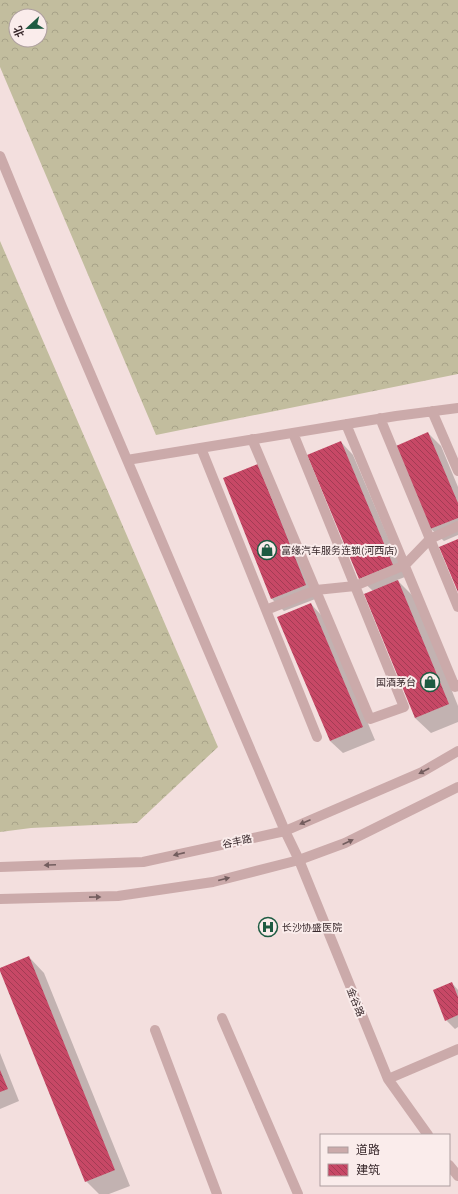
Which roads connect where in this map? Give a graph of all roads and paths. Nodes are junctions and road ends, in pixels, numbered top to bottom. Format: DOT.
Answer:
graph roads {
  1 [pos="0,156"];
  2 [pos="458,408"];
  3 [pos="432,411"];
  4 [pos="380,418"];
  5 [pos="346,424"];
  6 [pos="293,432"];
  7 [pos="252,439"];
  8 [pos="201,448"];
  9 [pos="127,460"];
  10 [pos="458,471"];
  11 [pos="458,526"];
  12 [pos="430,539"];
  13 [pos="405,566"];
  14 [pos="355,586"];
  15 [pos="316,590"];
  16 [pos="458,607"];
  17 [pos="266,610"];
  18 [pos="458,685"];
  19 [pos="317,737"];
  20 [pos="458,751"];
  21 [pos="458,787"];
  22 [pos="285,831"];
  23 [pos="299,860"];
  24 [pos="0,867"];
  25 [pos="0,899"];
  26 [pos="222,1018"];
  27 [pos="154,1030"];
  28 [pos="458,1049"];
  29 [pos="388,1079"];
  30 [pos="427,1134"];
  31 [pos="450,1166"];
  32 [pos="458,1176"];
  33 [pos="217,1194"];
  34 [pos="298,1194"];
  1 -- 9 [label="street, 金谷路"];
  2 -- 3 [label="street"];
  3 -- 4 [label="street"];
  3 -- 10 [label="street"];
  4 -- 5 [label="street"];
  4 -- 12 [label="street"];
  5 -- 6 [label="street"];
  5 -- 13 [label="street"];
  6 -- 7 [label="street"];
  6 -- 14 [label="street"];
  7 -- 8 [label="street"];
  7 -- 15 [label="street"];
  8 -- 9 [label="street"];
  8 -- 17 [label="street"];
  9 -- 22 [label="street, 金谷路"];
  11 -- 12 [label="street"];
  12 -- 13 [label="street"];
  12 -- 16 [label="street"];
  13 -- 14 [label="street"];
  13 -- 18 [label="street"];
  14 -- 15 [label="street"];
  14 -- 15 [label="street"];
  15 -- 17 [label="street"];
  17 -- 19 [label="street"];
  20 -- 22 [label="street, 谷丰路, one-way"];
  23 -- 21 [label="street, one-way"];
  22 -- 23 [label="street, 金谷路"];
  22 -- 24 [label="street, 谷丰路, one-way"];
  25 -- 23 [label="street, one-way"];
  23 -- 29 [label="street, 金谷路"];
  26 -- 34 [label="street"];
  27 -- 33 [label="street"];
  28 -- 29 [label="street"];
  29 -- 30 [label="street, 金谷路"];
  31 -- 32 [label="street"];
}
